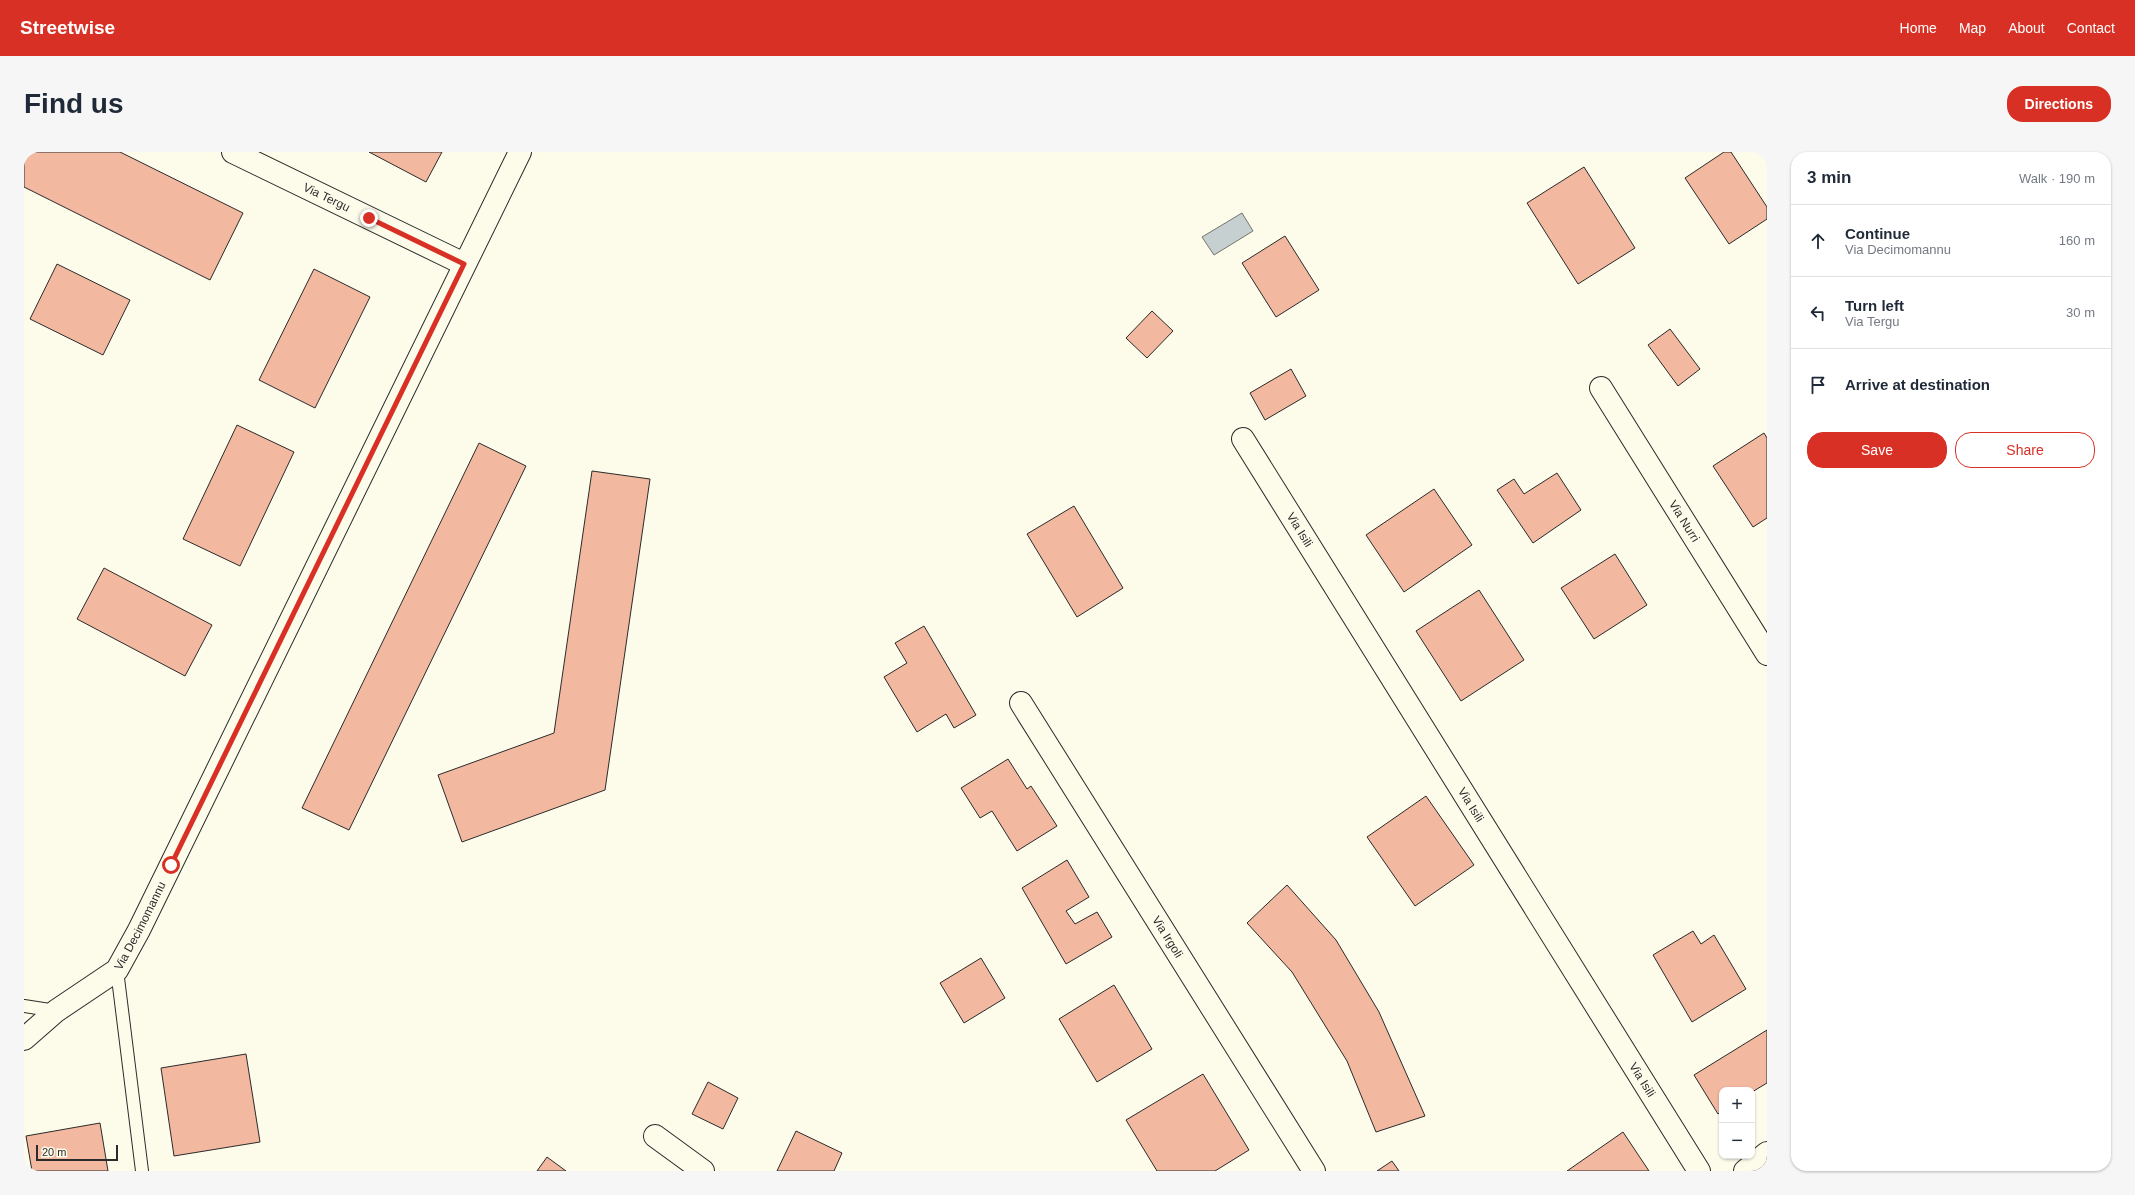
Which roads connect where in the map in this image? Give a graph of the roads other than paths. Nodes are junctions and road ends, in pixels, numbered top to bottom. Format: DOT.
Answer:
graph roads {
  1 [pos="233,152"];
  2 [pos="520,152"];
  3 [pos="464,264"];
  4 [pos="1601,388"];
  5 [pos="1242,439"];
  6 [pos="1767,654"];
  7 [pos="1021,703"];
  8 [pos="116,970"];
  9 [pos="24,1006"];
  10 [pos="56,1011"];
  11 [pos="24,1039"];
  12 [pos="655,1136"];
  13 [pos="1767,1153"];
  14 [pos="142,1171"];
  15 [pos="703,1171"];
  16 [pos="1314,1171"];
  17 [pos="1699,1171"];
  18 [pos="1745,1171"];
  1 -- 3 [label="street, Via Tergu"];
  2 -- 3 [label="street, Via Decimomannu"];
  3 -- 8 [label="street, Via Decimomannu"];
  4 -- 6 [label="street, Via Nurri"];
  5 -- 17 [label="street, Via Isili"];
  7 -- 16 [label="street, Via Irgoli"];
  8 -- 10 [label="street, Via Decimomannu"];
  8 -- 14 [label="lane"];
  9 -- 10 [label="lane"];
  10 -- 11 [label="street, Via Decimomannu"];
  12 -- 15 [label="street"];
  13 -- 18 [label="street"];
}
